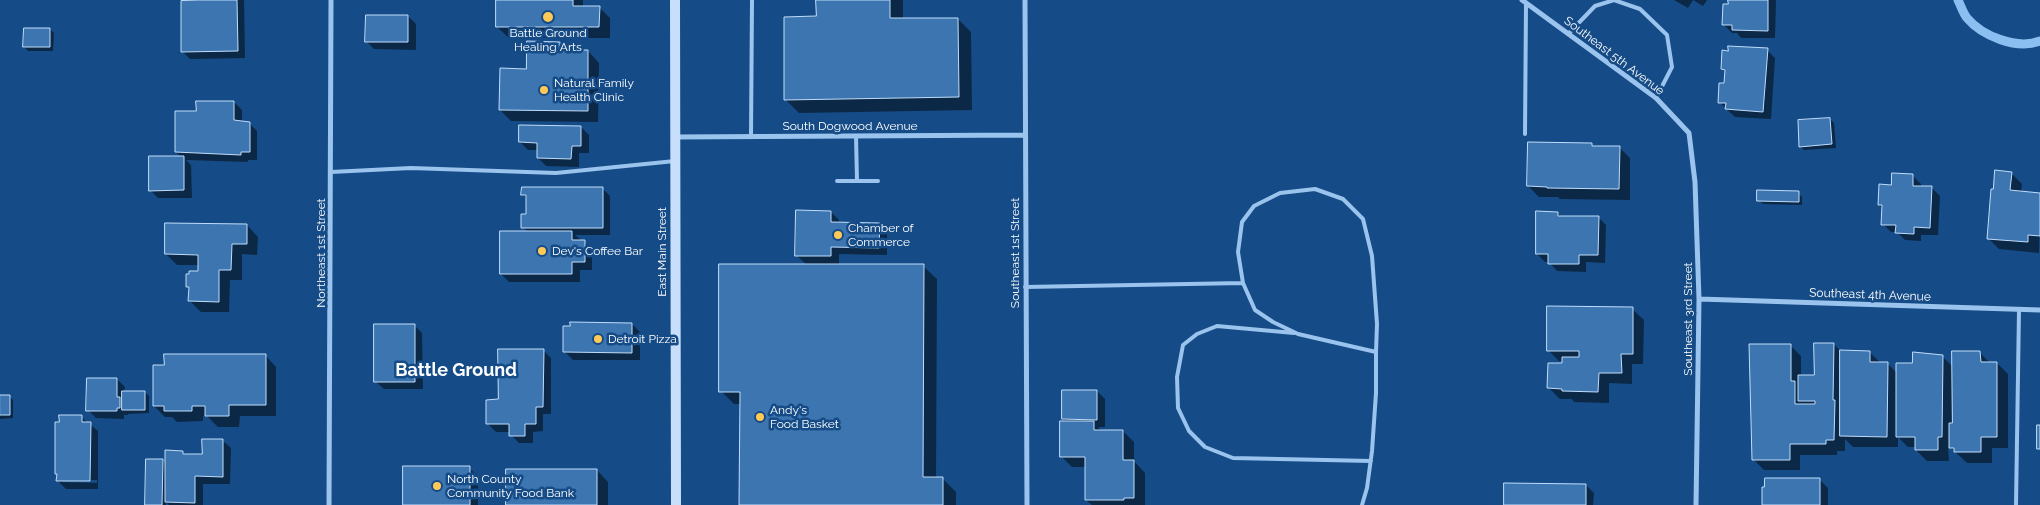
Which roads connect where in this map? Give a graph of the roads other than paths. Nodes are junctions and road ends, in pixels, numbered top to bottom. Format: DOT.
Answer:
graph roads {
  1 [pos="331,0"];
  2 [pos="675,0"];
  3 [pos="752,0"];
  4 [pos="1025,0"];
  5 [pos="1524,2"];
  6 [pos="1568,34"];
  7 [pos="1656,98"];
  8 [pos="1689,133"];
  9 [pos="1525,134"];
  10 [pos="1025,135"];
  11 [pos="751,136"];
  12 [pos="856,136"];
  13 [pos="675,137"];
  14 [pos="675,161"];
  15 [pos="331,172"];
  16 [pos="837,182"];
  17 [pos="857,182"];
  18 [pos="878,182"];
  19 [pos="1243,284"];
  20 [pos="1026,287"];
  21 [pos="1699,299"];
  22 [pos="2019,310"];
  23 [pos="2040,310"];
  24 [pos="1298,334"];
  25 [pos="1376,352"];
  26 [pos="1371,461"];
  27 [pos="329,505"];
  28 [pos="676,505"];
  29 [pos="1027,505"];
  30 [pos="1362,505"];
  31 [pos="1696,505"];
  32 [pos="2016,505"];
  1 -- 15 [label="street, Northeast 1st Street"];
  2 -- 13 [label="main road, East Main Street"];
  3 -- 11 [label="lane"];
  4 -- 10 [label="street, Southeast 1st Street"];
  5 -- 6 [label="street, Southeast 5th Avenue"];
  5 -- 9 [label="lane"];
  6 -- 7 [label="street, Southeast 5th Avenue"];
  6 -- 7 [label="lane"];
  7 -- 8 [label="street, Southeast 5th Avenue"];
  8 -- 21 [label="street, Southeast 3rd Street"];
  10 -- 12 [label="street, South Dogwood Avenue"];
  10 -- 20 [label="street, Southeast 1st Street"];
  11 -- 12 [label="street, South Dogwood Avenue"];
  11 -- 13 [label="street, South Dogwood Avenue"];
  12 -- 17 [label="lane"];
  13 -- 14 [label="main road, East Main Street"];
  14 -- 15 [label="lane"];
  14 -- 28 [label="main road, East Main Street"];
  15 -- 27 [label="street, Northeast 1st Street"];
  16 -- 17 [label="lane"];
  17 -- 18 [label="lane"];
  19 -- 20 [label="lane"];
  19 -- 24 [label="lane"];
  19 -- 25 [label="lane"];
  20 -- 29 [label="street, Southeast 1st Street"];
  21 -- 22 [label="street, Southeast 4th Avenue"];
  21 -- 31 [label="street, Southeast 3rd Street"];
  22 -- 23 [label="street, Southeast 4th Avenue"];
  22 -- 32 [label="lane"];
  24 -- 25 [label="lane"];
  24 -- 26 [label="lane"];
  25 -- 26 [label="lane"];
  26 -- 30 [label="lane"];
}
